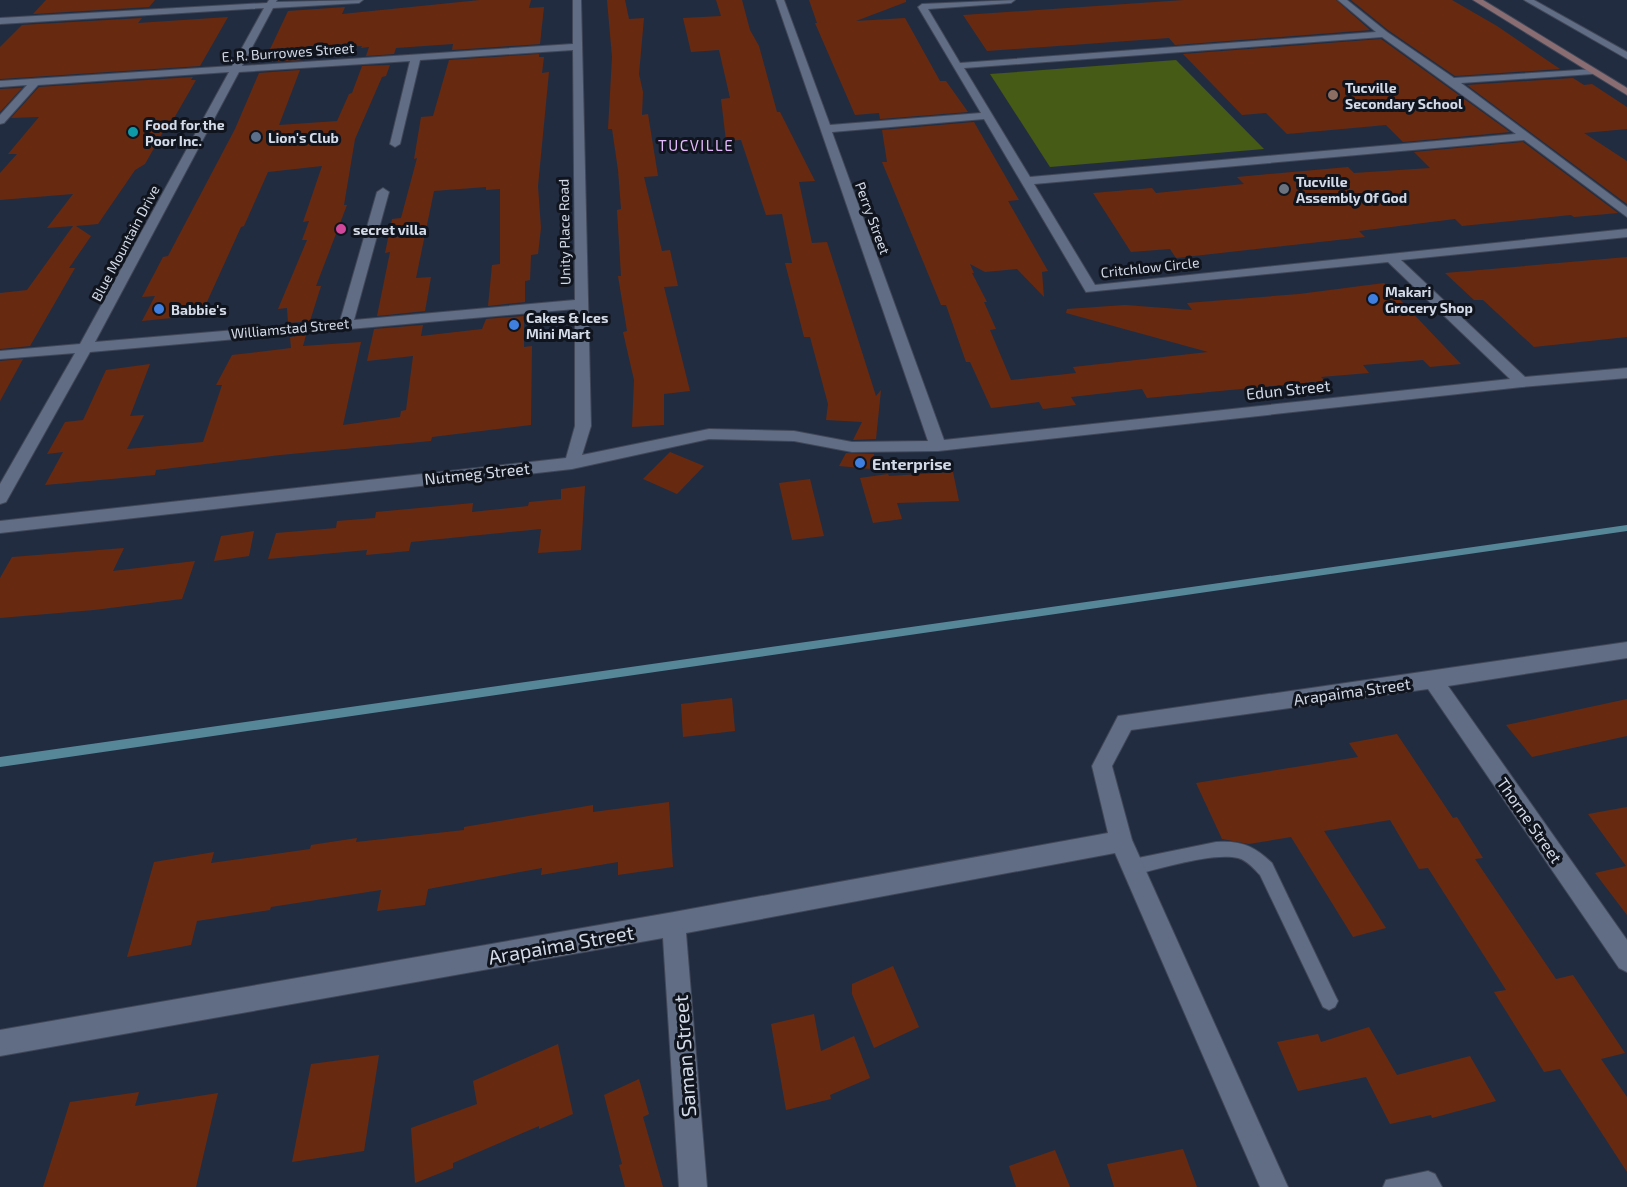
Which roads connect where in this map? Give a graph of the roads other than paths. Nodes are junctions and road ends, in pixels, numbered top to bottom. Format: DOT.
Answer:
graph roads {
  1 [pos="359,0"];
  2 [pos="577,0"];
  3 [pos="780,0"];
  4 [pos="1011,0"];
  5 [pos="1342,0"];
  6 [pos="1477,0"];
  7 [pos="1528,0"];
  8 [pos="272,3"];
  9 [pos="0,21"];
  10 [pos="1384,34"];
  11 [pos="577,47"];
  12 [pos="1627,56"];
  13 [pos="416,57"];
  14 [pos="957,66"];
  15 [pos="236,69"];
  16 [pos="1592,70"];
  17 [pos="1452,81"];
  18 [pos="35,82"];
  19 [pos="0,84"];
  20 [pos="1627,92"];
  21 [pos="987,116"];
  22 [pos="0,121"];
  23 [pos="825,129"];
  24 [pos="1523,137"];
  25 [pos="395,144"];
  26 [pos="1026,181"];
  27 [pos="383,192"];
  28 [pos="1627,213"];
  29 [pos="1627,233"];
  30 [pos="1391,258"];
  31 [pos="580,304"];
  32 [pos="346,323"];
  33 [pos="85,347"];
  34 [pos="0,355"];
  35 [pos="1627,373"];
  36 [pos="1522,381"];
  37 [pos="945,445"];
  38 [pos="572,463"];
  39 [pos="0,498"];
  40 [pos="0,527"];
  41 [pos="1627,650"];
  42 [pos="1433,680"];
  43 [pos="1121,841"];
  44 [pos="1132,867"];
  45 [pos="674,924"];
  46 [pos="1627,960"];
  47 [pos="1329,1001"];
  48 [pos="0,1043"];
  49 [pos="693,1187"];
  50 [pos="1274,1187"];
  51 [pos="1393,1187"];
  52 [pos="1432,1187"];
  1 -- 8 [label="street"];
  2 -- 11 [label="street, Unity Place Road"];
  3 -- 23 [label="street, Perry Street"];
  4 -- 14 [label="street, Critchlow Circle"];
  5 -- 10 [label="street"];
  6 -- 16 [label="street"];
  7 -- 12 [label="street"];
  8 -- 9 [label="street"];
  8 -- 15 [label="street, Blue Mountain Drive"];
  10 -- 14 [label="street"];
  10 -- 17 [label="street"];
  11 -- 13 [label="street, E. R. Burrowes Street"];
  11 -- 31 [label="street, Unity Place Road"];
  13 -- 15 [label="street, E. R. Burrowes Street"];
  13 -- 25 [label="street"];
  14 -- 21 [label="street, Critchlow Circle"];
  15 -- 18 [label="street, E. R. Burrowes Street"];
  15 -- 33 [label="street, Blue Mountain Drive"];
  16 -- 17 [label="street"];
  16 -- 20 [label="street"];
  17 -- 24 [label="street"];
  18 -- 19 [label="street, E. R. Burrowes Street"];
  18 -- 22 [label="street"];
  21 -- 23 [label="street"];
  21 -- 26 [label="street, Critchlow Circle"];
  23 -- 37 [label="street, Perry Street"];
  24 -- 26 [label="street"];
  24 -- 28 [label="street"];
  26 -- 30 [label="street, Critchlow Circle"];
  27 -- 32 [label="street"];
  29 -- 30 [label="street, Critchlow Circle"];
  30 -- 36 [label="street"];
  31 -- 32 [label="street, Williamstad Street"];
  31 -- 38 [label="street, Unity Place Road"];
  32 -- 33 [label="street, Williamstad Street"];
  33 -- 34 [label="street, Williamstad Street"];
  33 -- 39 [label="street, Blue Mountain Drive"];
  35 -- 36 [label="street, Edun Street"];
  36 -- 37 [label="street, Edun Street"];
  37 -- 38 [label="street, Nutmeg Street"];
  38 -- 40 [label="street, Nutmeg Street"];
  41 -- 42 [label="street, Arapaima Street"];
  42 -- 43 [label="street, Arapaima Street"];
  42 -- 46 [label="street, Thorne Street"];
  43 -- 44 [label="street"];
  43 -- 45 [label="street, Arapaima Street"];
  44 -- 47 [label="lane"];
  44 -- 50 [label="street"];
  45 -- 48 [label="street, Arapaima Street"];
  45 -- 49 [label="street, Saman Street"];
  51 -- 52 [label="lane"];
}
